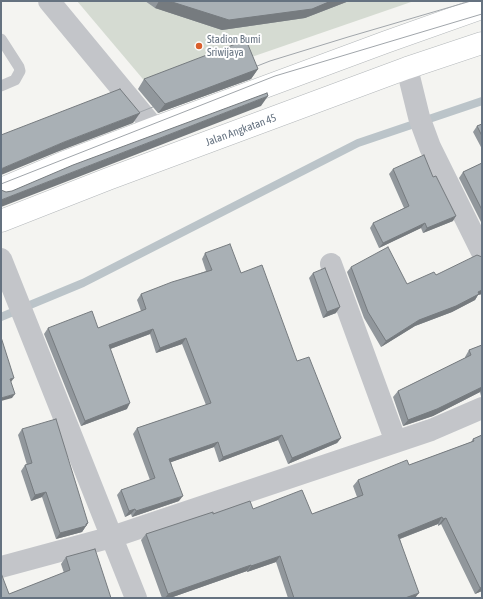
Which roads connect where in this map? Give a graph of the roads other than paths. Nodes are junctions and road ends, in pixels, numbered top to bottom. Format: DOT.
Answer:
graph roads {
  1 [pos="49,1"];
  2 [pos="482,8"];
  3 [pos="1,39"];
  4 [pos="482,43"];
  5 [pos="407,68"];
  6 [pos="1,86"];
  7 [pos="154,128"];
  8 [pos="1,189"];
  9 [pos="1,222"];
  10 [pos="482,252"];
  11 [pos="1,259"];
  12 [pos="331,264"];
  13 [pos="482,408"];
  14 [pos="396,442"];
  15 [pos="112,537"];
  16 [pos="1,566"];
  17 [pos="136,598"];
  1 -- 7 [label="street"];
  2 -- 7 [label="main road"];
  3 -- 6 [label="lane"];
  4 -- 5 [label="main road, Jalan Angkatan 45"];
  5 -- 9 [label="main road, Jalan Angkatan 45"];
  5 -- 10 [label="street"];
  7 -- 8 [label="main road"];
  11 -- 15 [label="street"];
  12 -- 14 [label="street"];
  13 -- 14 [label="street"];
  14 -- 15 [label="street"];
  15 -- 16 [label="street"];
  15 -- 17 [label="street"];
}
